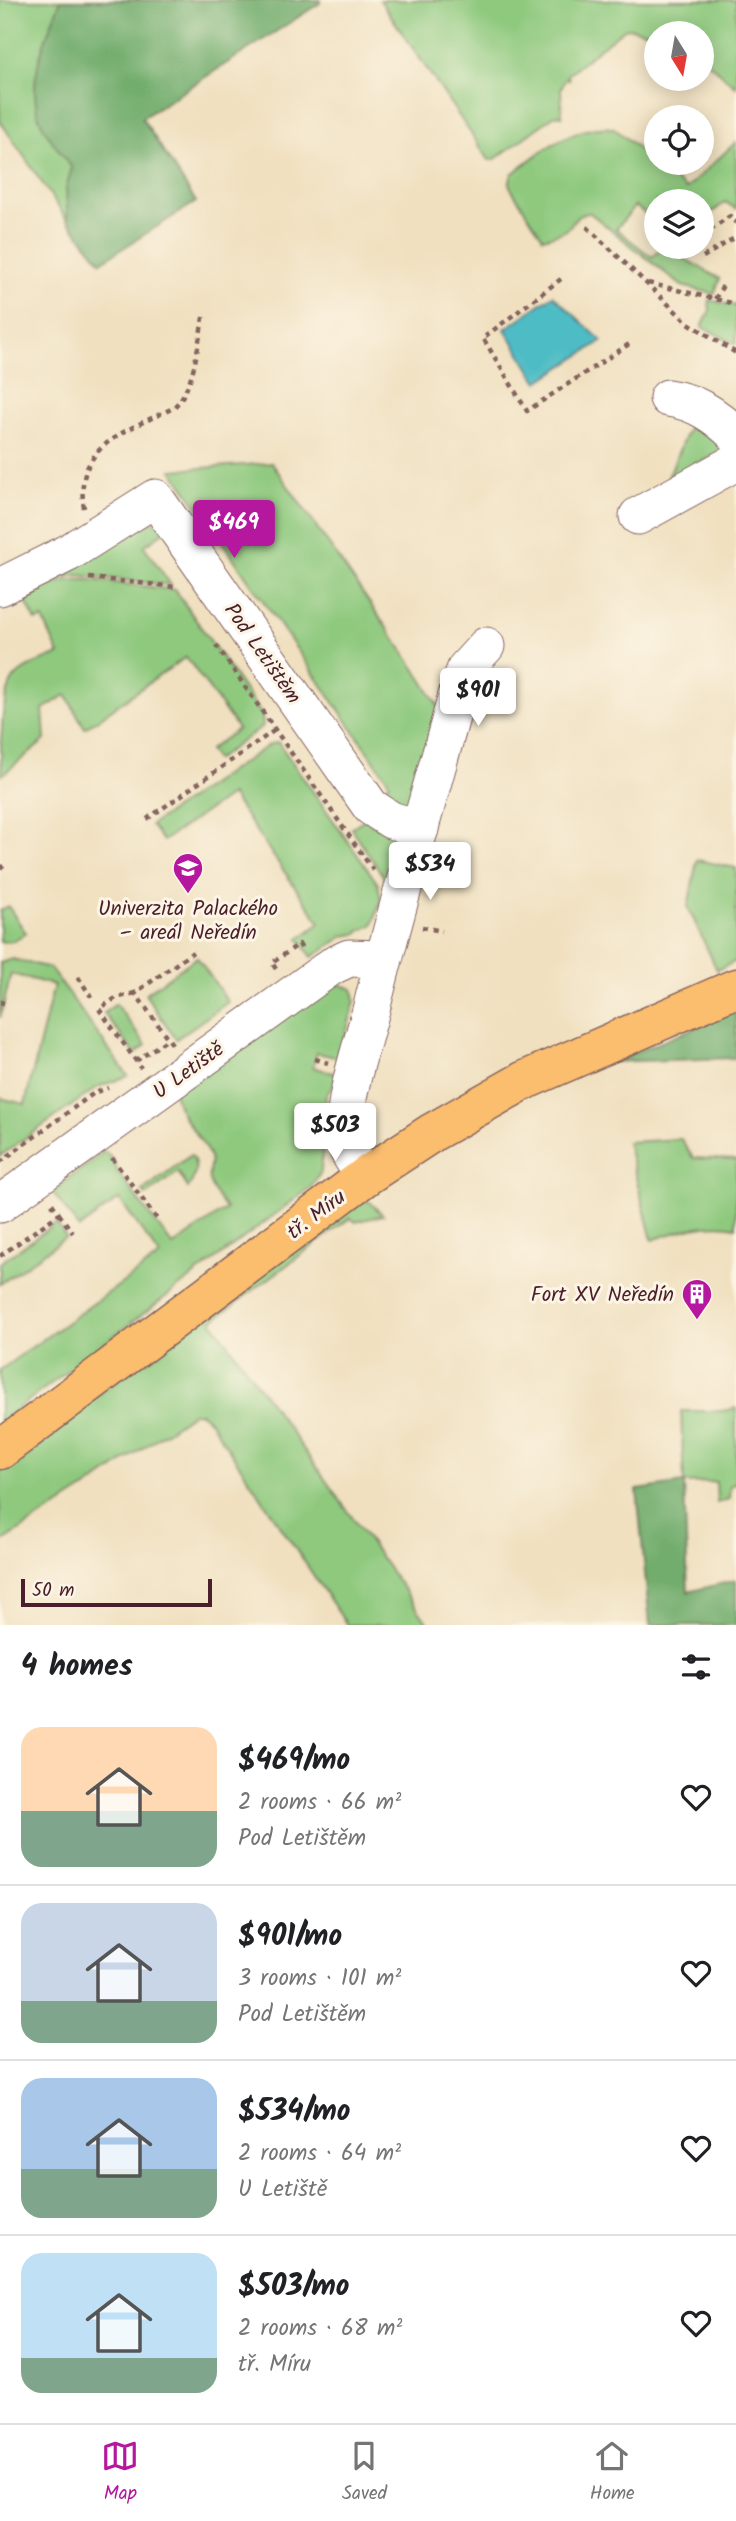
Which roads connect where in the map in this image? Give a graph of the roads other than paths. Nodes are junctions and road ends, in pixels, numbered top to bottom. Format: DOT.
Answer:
graph roads {
  1 [pos="668,398"];
  2 [pos="736,435"];
  3 [pos="736,462"];
  4 [pos="638,516"];
  5 [pos="0,587"];
  6 [pos="486,646"];
  7 [pos="420,829"];
  8 [pos="383,959"];
  9 [pos="736,988"];
  10 [pos="366,1177"];
  11 [pos="0,1204"];
  12 [pos="0,1450"];
  1 -- 2 [label="street"];
  3 -- 4 [label="street"];
  5 -- 7 [label="street, Pod Letištěm"];
  6 -- 7 [label="street"];
  7 -- 8 [label="street"];
  8 -- 10 [label="street"];
  8 -- 11 [label="street, U Letiště"];
  9 -- 10 [label="main road, tř. Míru"];
  10 -- 12 [label="main road, tř. Míru"];
}
